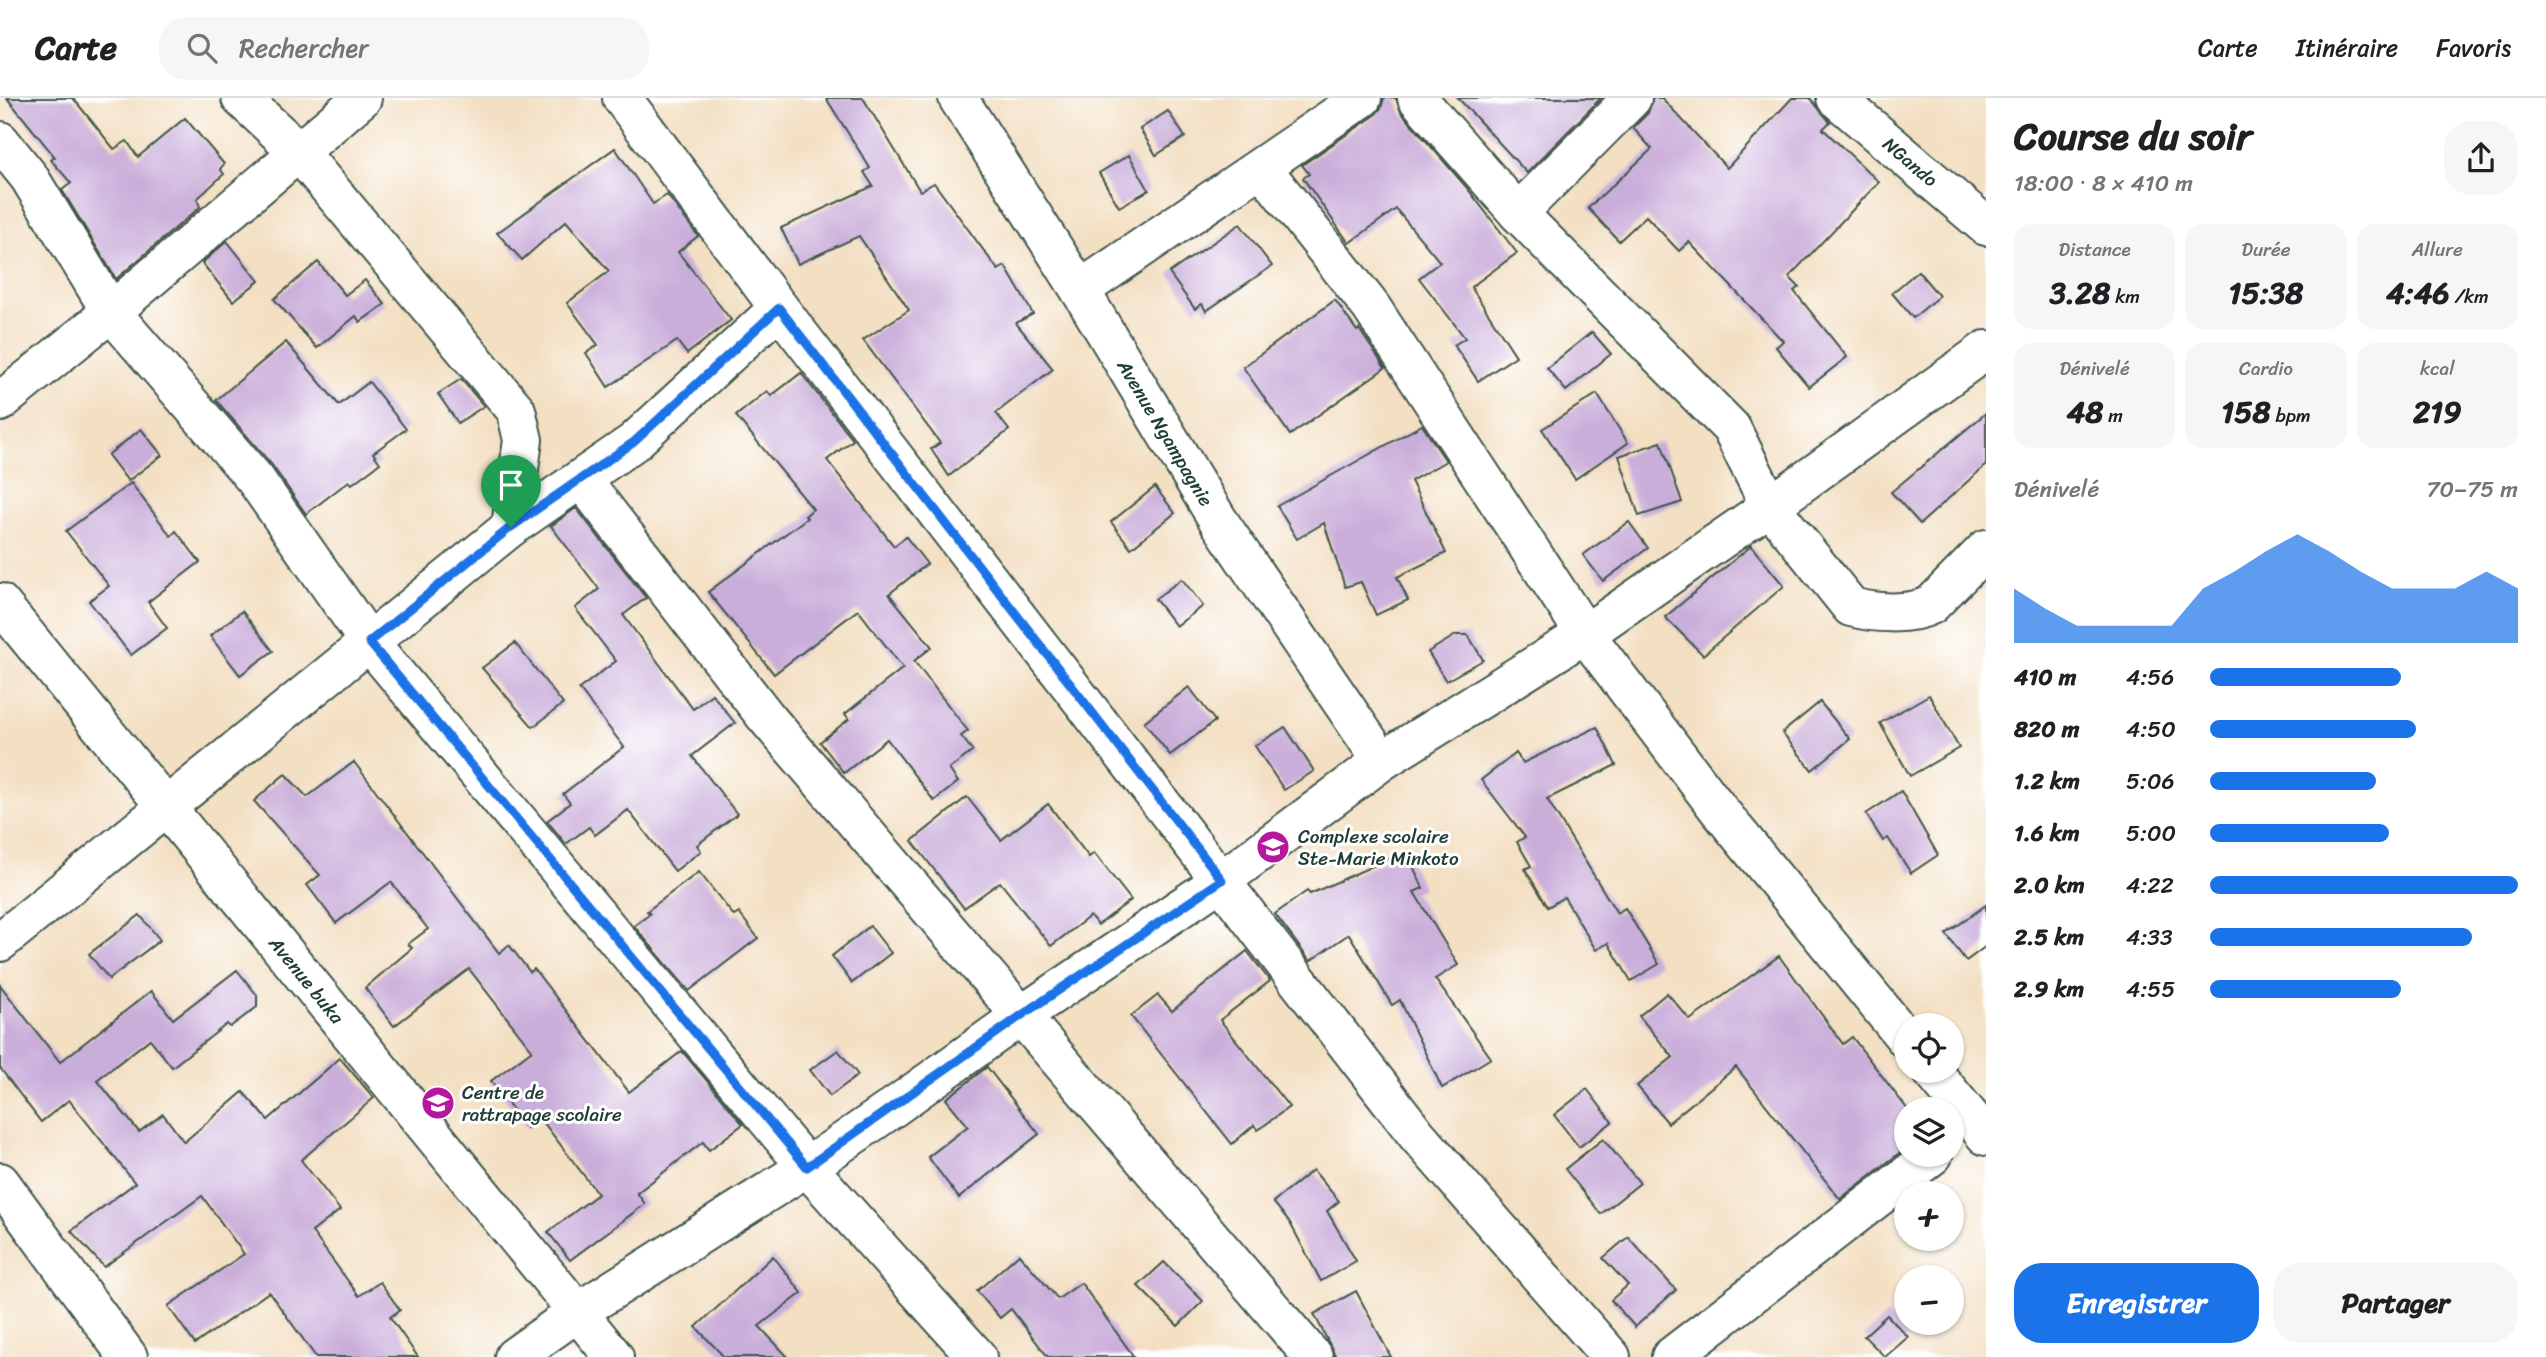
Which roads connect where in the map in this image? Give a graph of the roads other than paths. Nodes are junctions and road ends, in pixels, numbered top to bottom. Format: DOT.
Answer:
graph roads {
  1 [pos="241,98"];
  2 [pos="362,98"];
  3 [pos="622,98"];
  4 [pos="958,98"];
  5 [pos="1362,98"];
  6 [pos="1417,98"];
  7 [pos="1632,98"];
  8 [pos="1836,98"];
  9 [pos="0,141"];
  10 [pos="298,151"];
  11 [pos="1262,167"];
  12 [pos="1518,213"];
  13 [pos="1986,226"];
  14 [pos="1080,290"];
  15 [pos="779,308"];
  16 [pos="111,312"];
  17 [pos="1986,350"];
  18 [pos="0,402"];
  19 [pos="582,480"];
  20 [pos="1770,506"];
  21 [pos="511,527"];
  22 [pos="1986,549"];
  23 [pos="0,603"];
  24 [pos="1585,634"];
  25 [pos="369,642"];
  26 [pos="1382,761"];
  27 [pos="166,806"];
  28 [pos="1222,880"];
  29 [pos="0,942"];
  30 [pos="1022,1015"];
  31 [pos="1894,1024"];
  32 [pos="1941,1083"];
  33 [pos="1974,1128"];
  34 [pos="807,1167"];
  35 [pos="1917,1167"];
  36 [pos="0,1182"];
  37 [pos="576,1313"];
  38 [pos="128,1357"];
  39 [pos="514,1357"];
  40 [pos="614,1357"];
  41 [pos="977,1357"];
  42 [pos="1313,1357"];
  43 [pos="1611,1357"];
  44 [pos="1671,1357"];
  1 -- 10 [label="street"];
  2 -- 10 [label="street"];
  3 -- 15 [label="street"];
  4 -- 14 [label="street, Avenue Ngampagnie"];
  5 -- 11 [label="street"];
  6 -- 12 [label="street"];
  7 -- 12 [label="street"];
  8 -- 13 [label="street, NGando"];
  9 -- 16 [label="street"];
  10 -- 16 [label="street"];
  10 -- 21 [label="street"];
  11 -- 14 [label="street"];
  11 -- 24 [label="street"];
  12 -- 20 [label="street"];
  14 -- 26 [label="street, Avenue Ngampagnie"];
  15 -- 19 [label="street"];
  15 -- 28 [label="street"];
  16 -- 18 [label="street"];
  16 -- 25 [label="street"];
  17 -- 20 [label="street"];
  19 -- 21 [label="street"];
  19 -- 30 [label="street"];
  20 -- 22 [label="street"];
  20 -- 24 [label="street"];
  21 -- 25 [label="street"];
  23 -- 27 [label="street, Avenue buka"];
  24 -- 26 [label="street"];
  24 -- 31 [label="street"];
  25 -- 27 [label="street"];
  25 -- 34 [label="street"];
  26 -- 28 [label="street"];
  27 -- 29 [label="street"];
  27 -- 37 [label="street, Avenue buka"];
  28 -- 30 [label="street"];
  28 -- 43 [label="street"];
  30 -- 34 [label="street"];
  30 -- 42 [label="street"];
  32 -- 33 [label="street"];
  34 -- 37 [label="street"];
  34 -- 41 [label="street"];
  35 -- 44 [label="street"];
  36 -- 38 [label="street"];
  37 -- 39 [label="street"];
  37 -- 40 [label="street, Avenue buka"];
}
